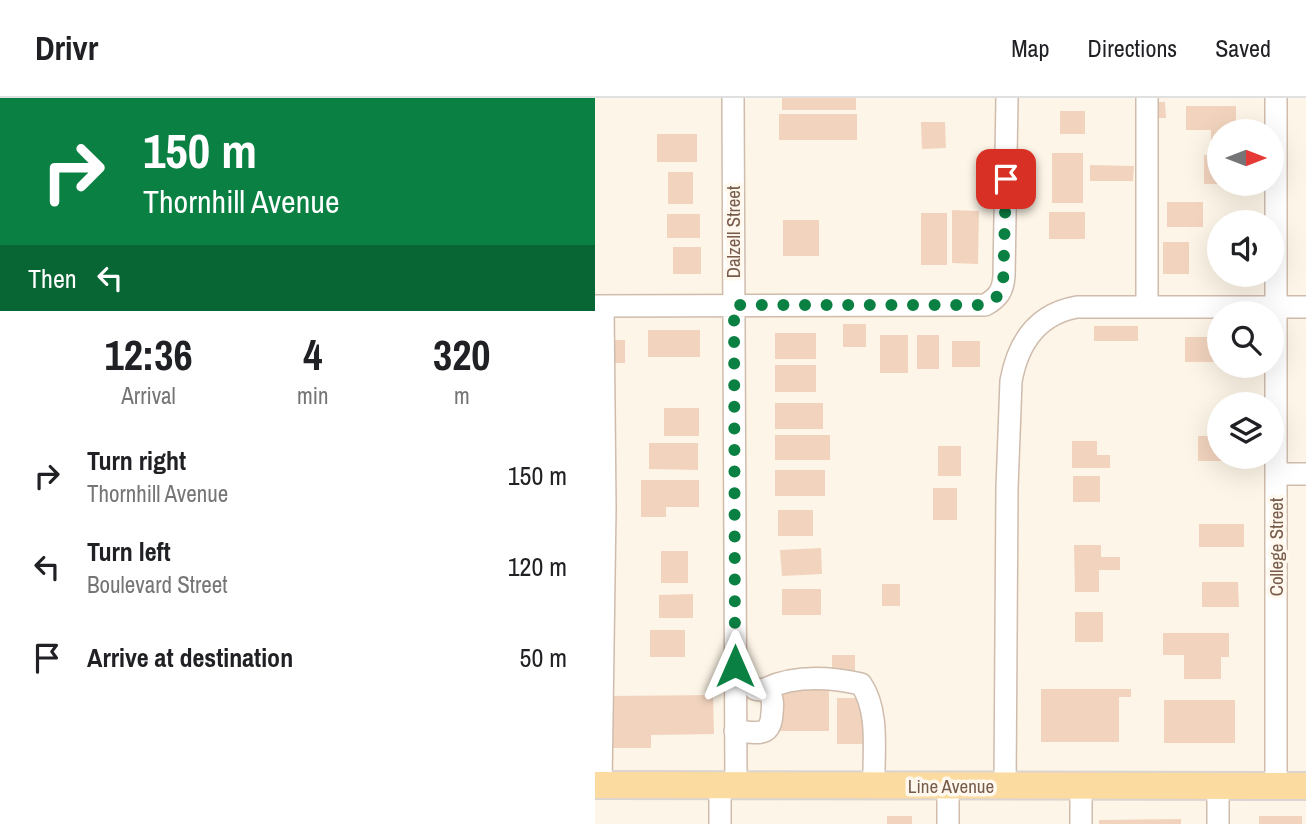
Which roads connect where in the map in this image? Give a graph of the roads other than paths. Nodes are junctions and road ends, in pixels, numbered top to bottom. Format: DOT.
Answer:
graph roads {
  1 [pos="733,98"];
  2 [pos="1007,98"];
  3 [pos="1146,98"];
  4 [pos="1276,98"];
  5 [pos="1276,301"];
  6 [pos="734,305"];
  7 [pos="599,306"];
  8 [pos="1147,306"];
  9 [pos="1207,306"];
  10 [pos="1284,306"];
  11 [pos="1306,307"];
  12 [pos="1276,378"];
  13 [pos="1276,474"];
  14 [pos="1306,474"];
  15 [pos="765,689"];
  16 [pos="735,690"];
  17 [pos="735,731"];
  18 [pos="598,785"];
  19 [pos="728,785"];
  20 [pos="874,785"];
  21 [pos="948,786"];
  22 [pos="1005,786"];
  23 [pos="1081,786"];
  24 [pos="1218,786"];
  25 [pos="1276,786"];
  26 [pos="1306,786"];
  27 [pos="720,824"];
  28 [pos="948,824"];
  29 [pos="1081,824"];
  30 [pos="1218,824"];
  1 -- 6 [label="street, Dalzell Street"];
  2 -- 6 [label="street"];
  3 -- 8 [label="street"];
  4 -- 5 [label="street, College Street"];
  6 -- 7 [label="street"];
  6 -- 16 [label="street, Dalzell Street"];
  7 -- 18 [label="street"];
  8 -- 9 [label="street"];
  8 -- 22 [label="street"];
  10 -- 11 [label="street"];
  12 -- 13 [label="street, College Street"];
  13 -- 14 [label="street"];
  13 -- 25 [label="street, College Street"];
  15 -- 16 [label="street"];
  15 -- 17 [label="street"];
  15 -- 20 [label="street"];
  16 -- 17 [label="street, Dalzell Street"];
  17 -- 19 [label="street, Dalzell Street"];
  18 -- 19 [label="main road, Line Avenue"];
  19 -- 20 [label="main road, Line Avenue"];
  19 -- 27 [label="street, Dalzell Street"];
  20 -- 21 [label="main road, Line Avenue"];
  21 -- 22 [label="main road, Line Avenue"];
  21 -- 28 [label="street"];
  22 -- 23 [label="main road, Line Avenue"];
  23 -- 24 [label="main road, Line Avenue"];
  23 -- 29 [label="street"];
  24 -- 25 [label="main road, Line Avenue"];
  24 -- 30 [label="street"];
  25 -- 26 [label="main road, Line Avenue"];
}
